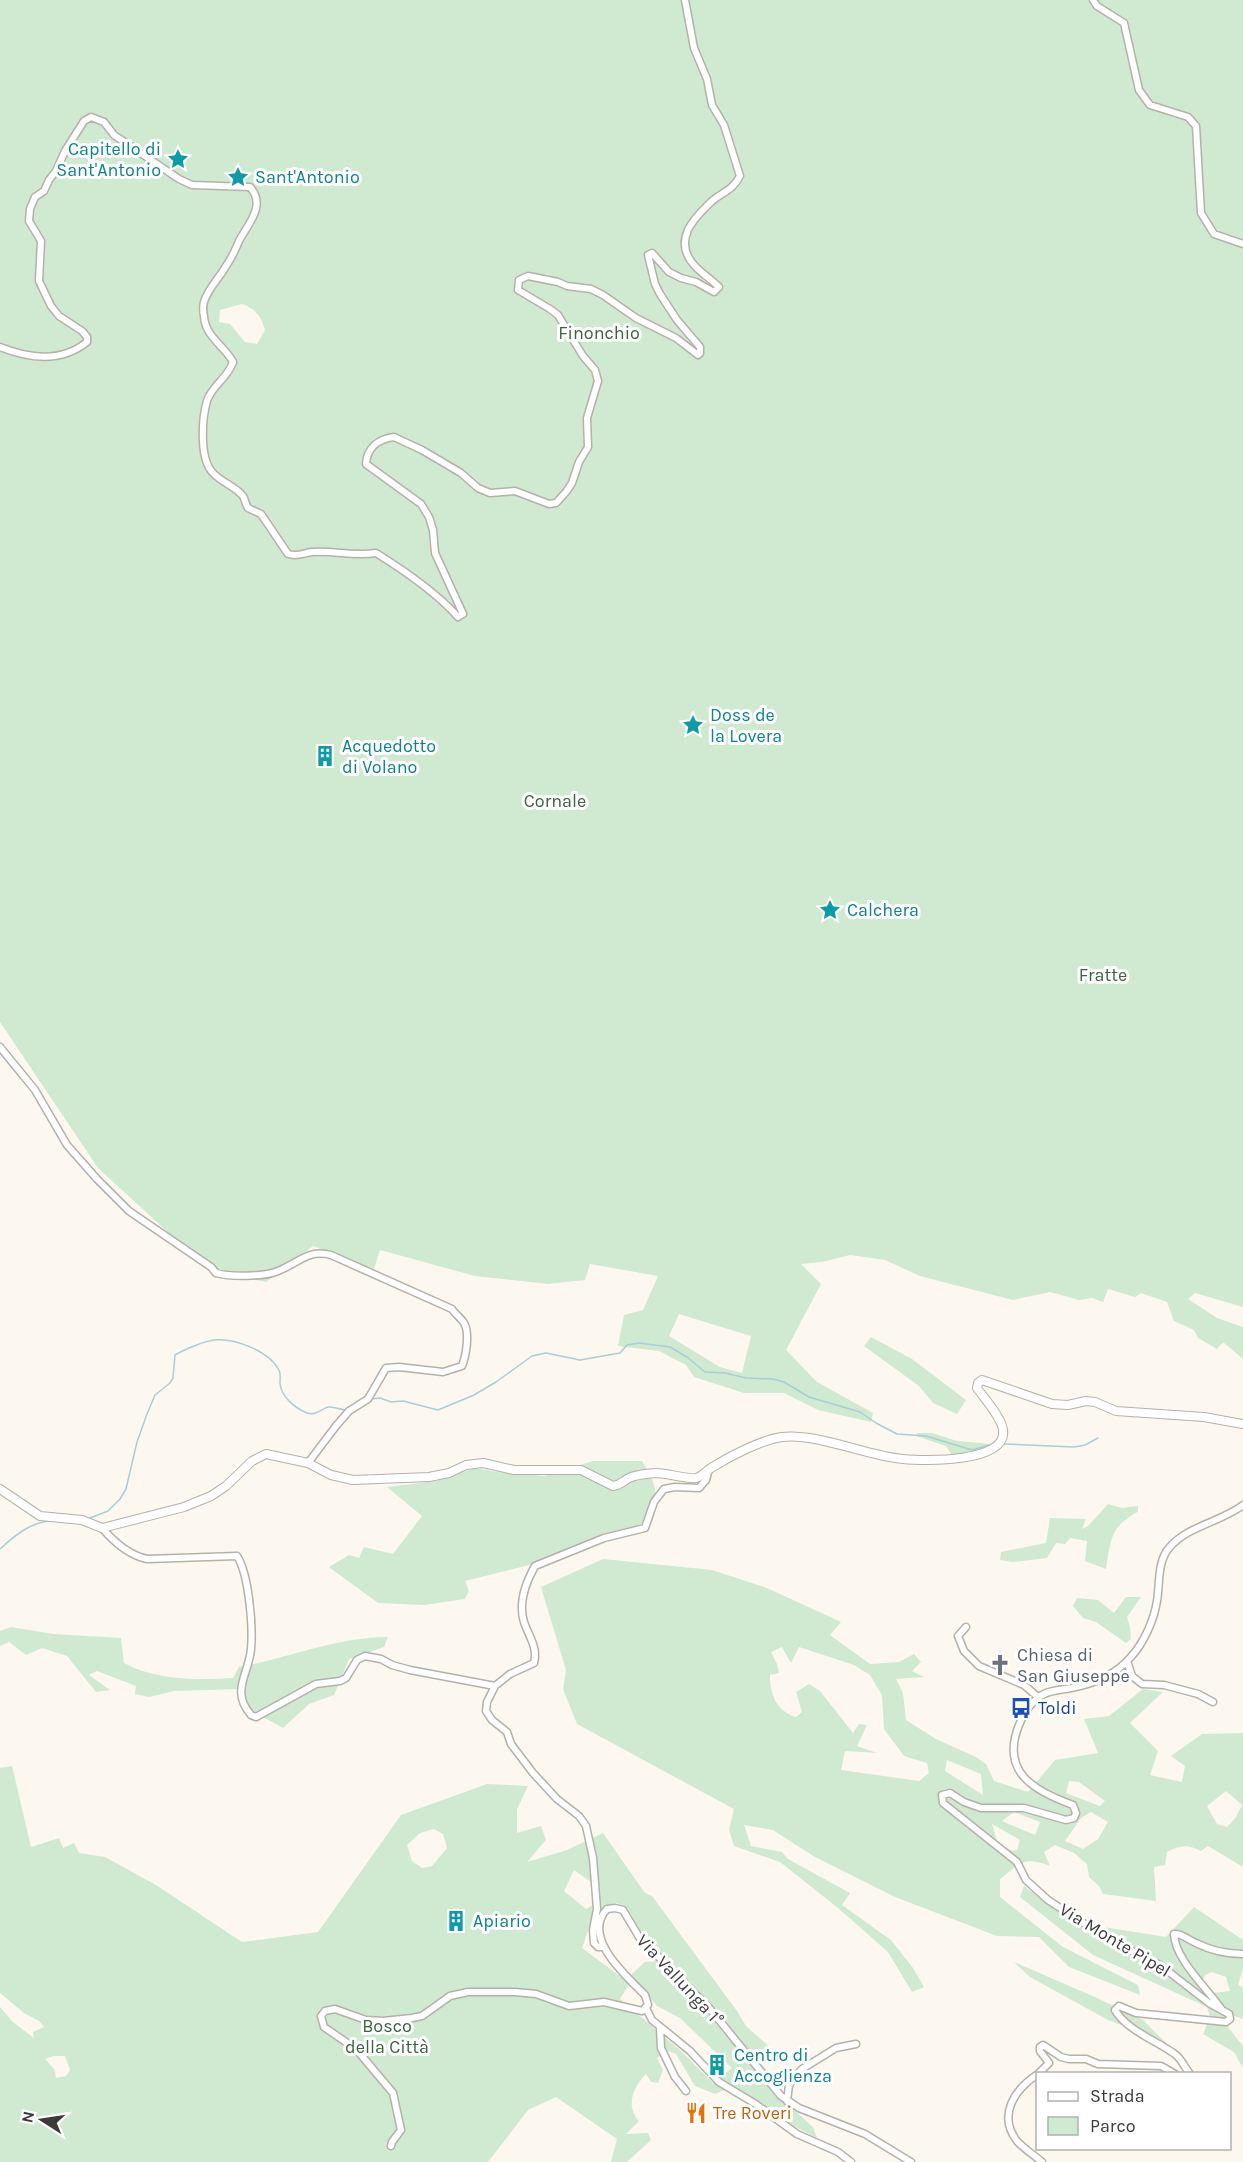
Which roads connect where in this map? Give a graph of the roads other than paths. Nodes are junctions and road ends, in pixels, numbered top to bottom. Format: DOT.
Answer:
graph roads {
  1 [pos="685,0"];
  2 [pos="1093,0"];
  3 [pos="1243,244"];
  4 [pos="0,347"];
  5 [pos="0,1047"];
  6 [pos="1243,1424"];
  7 [pos="308,1463"];
  8 [pos="709,1469"];
  9 [pos="0,1489"];
  10 [pos="1243,1504"];
  11 [pos="102,1528"];
  12 [pos="966,1627"];
  13 [pos="1127,1661"];
  14 [pos="495,1686"];
  15 [pos="1039,1698"];
  16 [pos="1213,1702"];
  17 [pos="602,1947"];
  18 [pos="1243,1953"];
  19 [pos="646,2008"];
  20 [pos="1222,2010"];
  21 [pos="660,2028"];
  22 [pos="856,2044"];
  23 [pos="1040,2072"];
  24 [pos="1173,2072"];
  25 [pos="1189,2072"];
  26 [pos="1036,2075"];
  27 [pos="686,2091"];
  28 [pos="787,2101"];
  29 [pos="392,2146"];
  30 [pos="851,2162"];
  31 [pos="911,2162"];
  32 [pos="1042,2162"];
  1 -- 4 [label="street"];
  2 -- 3 [label="street"];
  5 -- 7 [label="street"];
  6 -- 8 [label="street"];
  7 -- 8 [label="street"];
  7 -- 11 [label="street"];
  8 -- 14 [label="street"];
  9 -- 11 [label="street"];
  10 -- 13 [label="street"];
  11 -- 14 [label="street"];
  12 -- 15 [label="street"];
  13 -- 15 [label="street"];
  13 -- 16 [label="street"];
  14 -- 17 [label="street"];
  15 -- 20 [label="street, Via Monte Pipel"];
  17 -- 19 [label="street, Via Vallunga 1°"];
  17 -- 28 [label="street, Via Vallunga 1°"];
  18 -- 20 [label="street"];
  19 -- 21 [label="street, Via Vallunga 1°"];
  19 -- 29 [label="street"];
  20 -- 25 [label="street"];
  21 -- 27 [label="street"];
  21 -- 30 [label="street"];
  22 -- 28 [label="street"];
  23 -- 24 [label="street"];
  26 -- 32 [label="street"];
  28 -- 31 [label="street, Via Vallunga 1°"];
}
